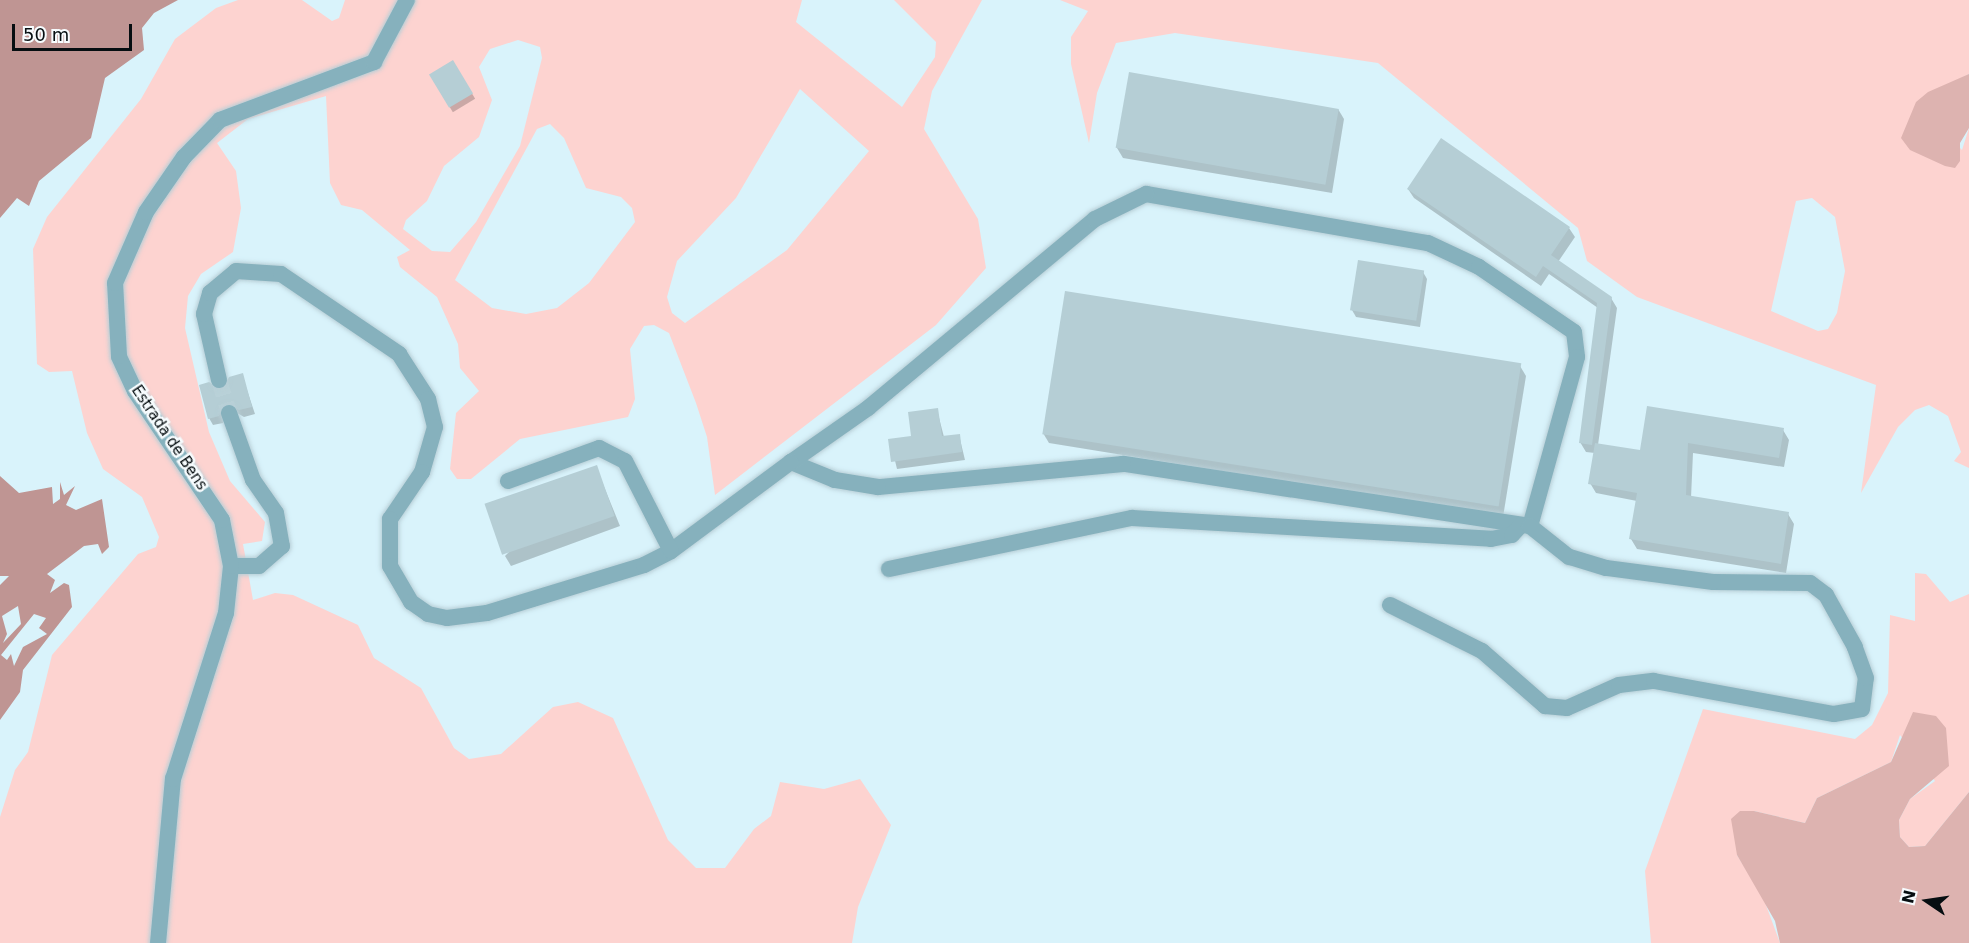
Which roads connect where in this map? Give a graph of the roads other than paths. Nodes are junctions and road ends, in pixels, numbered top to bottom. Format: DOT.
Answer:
graph roads {
  1 [pos="406,0"];
  2 [pos="219,380"];
  3 [pos="230,413"];
  4 [pos="791,462"];
  5 [pos="508,481"];
  6 [pos="1526,526"];
  7 [pos="671,551"];
  8 [pos="231,566"];
  9 [pos="889,569"];
  10 [pos="1390,605"];
  11 [pos="158,943"];
  1 -- 8 [label="street, Estrada de Bens"];
  2 -- 7 [label="street"];
  3 -- 8 [label="street"];
  4 -- 6 [label="street"];
  4 -- 6 [label="street"];
  4 -- 7 [label="street"];
  5 -- 7 [label="street"];
  6 -- 9 [label="street"];
  6 -- 10 [label="street"];
  8 -- 11 [label="street, Estrada de Bens"];
}
